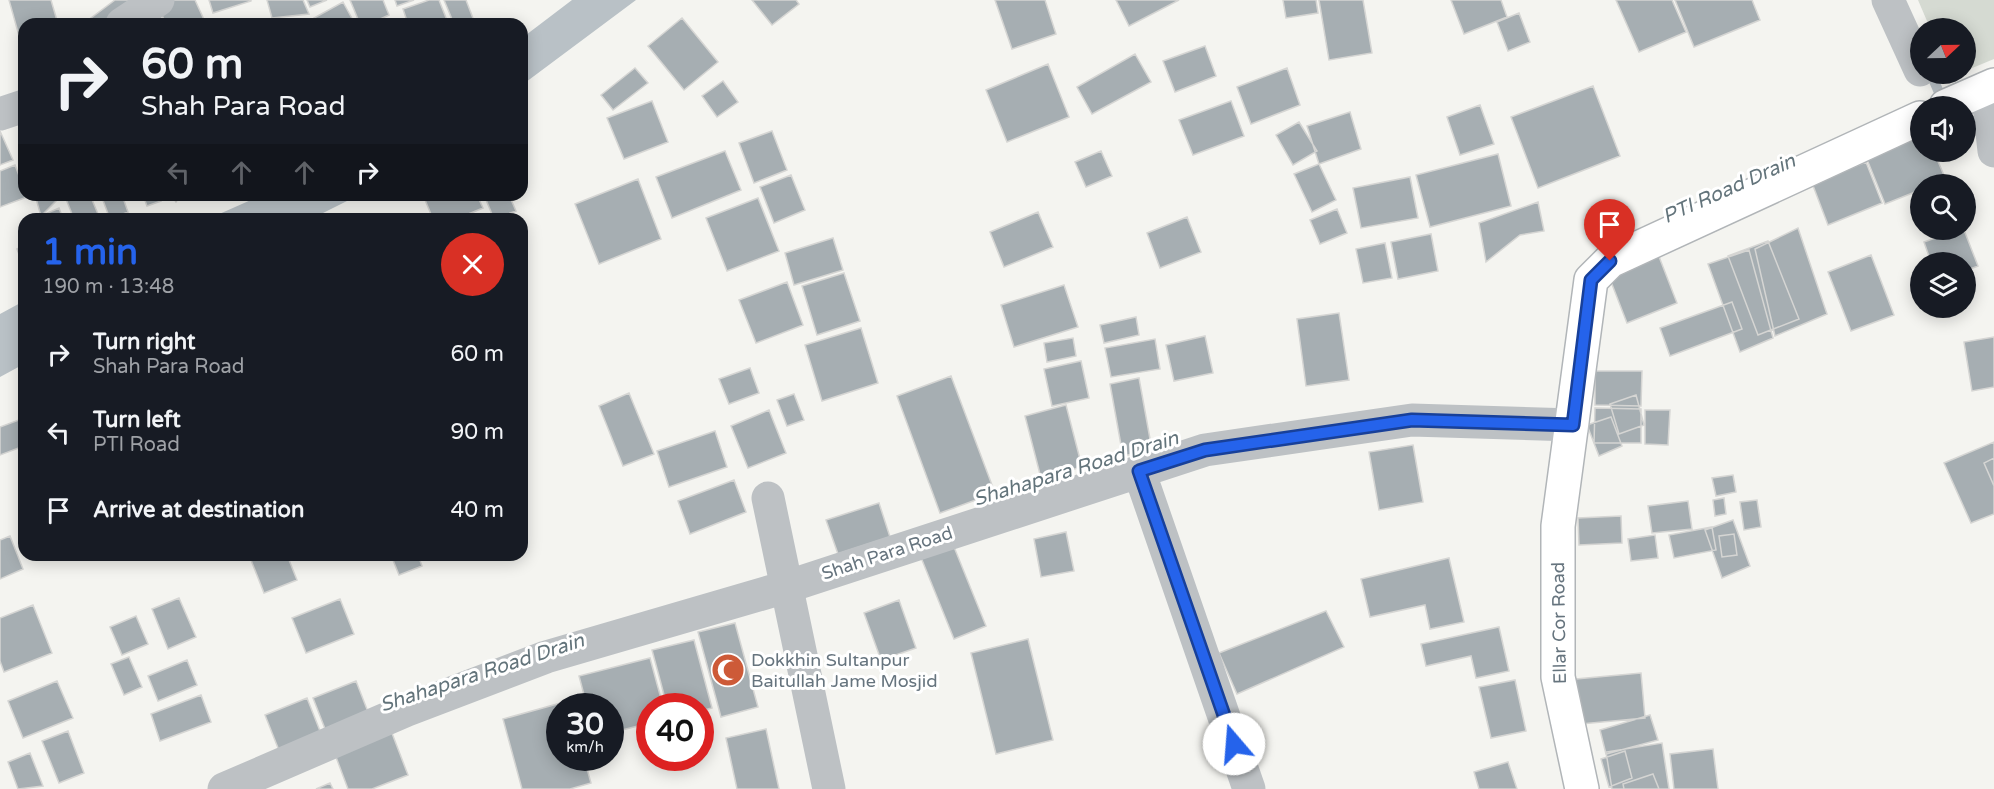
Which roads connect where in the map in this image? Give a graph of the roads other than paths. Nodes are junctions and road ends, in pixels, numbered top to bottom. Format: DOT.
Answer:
graph roads {
  1 [pos="158,0"];
  2 [pos="1888,0"];
  3 [pos="131,18"];
  4 [pos="1910,48"];
  5 [pos="1989,87"];
  6 [pos="1969,96"];
  7 [pos="18,108"];
  8 [pos="0,114"];
  9 [pos="1910,123"];
  10 [pos="1994,151"];
  11 [pos="1573,425"];
  12 [pos="1139,471"];
  13 [pos="768,498"];
  14 [pos="786,587"];
  15 [pos="224,789"];
  16 [pos="829,789"];
  17 [pos="1249,789"];
  18 [pos="1582,789"];
  1 -- 3 [label="street"];
  2 -- 4 [label="street"];
  5 -- 6 [label="main road"];
  5 -- 10 [label="street"];
  7 -- 8 [label="street"];
  9 -- 11 [label="main road, Ellar Cor Road"];
  11 -- 12 [label="street, Shah Para Road"];
  11 -- 18 [label="main road, Ellar Cor Road"];
  12 -- 14 [label="street, Shah Para Road"];
  12 -- 17 [label="street"];
  13 -- 14 [label="street"];
  14 -- 15 [label="street, Shah Para Road"];
  14 -- 16 [label="street"];
}
